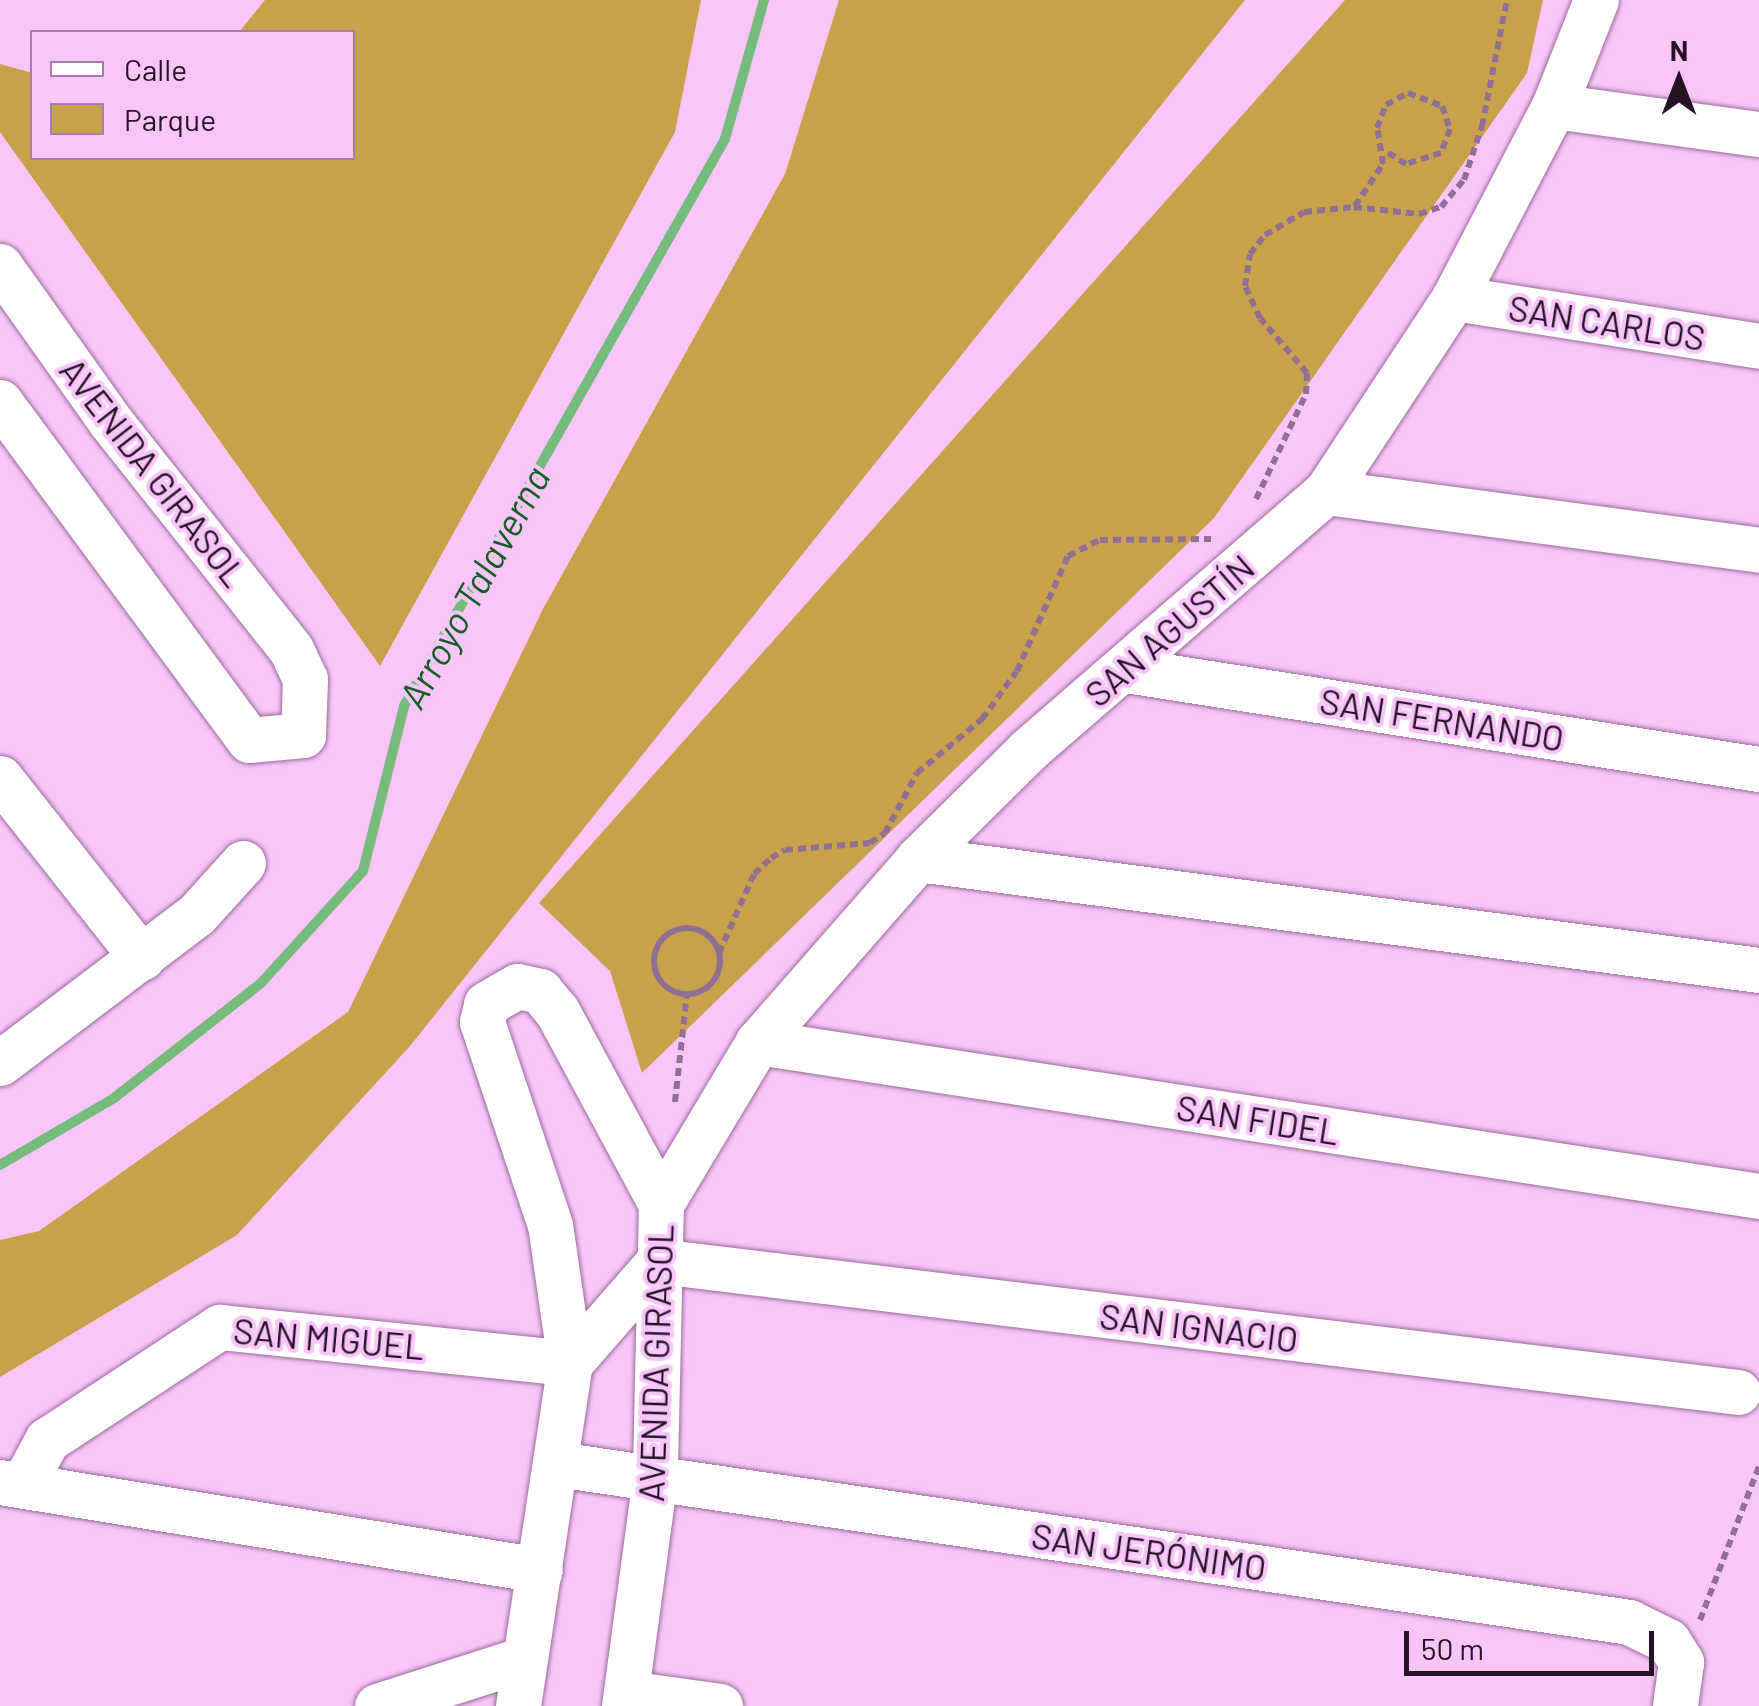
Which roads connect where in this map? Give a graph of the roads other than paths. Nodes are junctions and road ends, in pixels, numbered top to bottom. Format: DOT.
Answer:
graph roads {
  1 [pos="1596,0"];
  2 [pos="1554,106"];
  3 [pos="1759,134"];
  4 [pos="0,266"];
  5 [pos="1454,298"];
  6 [pos="1759,346"];
  7 [pos="0,402"];
  8 [pos="1326,492"];
  9 [pos="1759,550"];
  10 [pos="1126,670"];
  11 [pos="1759,768"];
  12 [pos="0,778"];
  13 [pos="918,860"];
  14 [pos="243,863"];
  15 [pos="142,958"];
  16 [pos="1759,970"];
  17 [pos="758,1042"];
  18 [pos="0,1062"];
  19 [pos="1759,1196"];
  20 [pos="661,1204"];
  21 [pos="659,1261"];
  22 [pos="570,1363"];
  23 [pos="1738,1392"];
  24 [pos="557,1464"];
  25 [pos="655,1477"];
  26 [pos="12,1481"];
  27 [pos="540,1570"];
  28 [pos="524,1659"];
  29 [pos="625,1700"];
  30 [pos="377,1706"];
  31 [pos="518,1706"];
  32 [pos="720,1706"];
  33 [pos="1675,1706"];
  1 -- 2 [label="street, SAN AGUSTÍN"];
  2 -- 3 [label="street"];
  2 -- 5 [label="street, SAN AGUSTÍN"];
  4 -- 7 [label="street, AVENIDA GIRASOL"];
  5 -- 6 [label="street, SAN CARLOS"];
  5 -- 8 [label="street, SAN AGUSTÍN"];
  8 -- 9 [label="street"];
  8 -- 10 [label="street, SAN AGUSTÍN"];
  10 -- 11 [label="street, SAN FERNANDO"];
  10 -- 13 [label="street, SAN AGUSTÍN"];
  12 -- 15 [label="street"];
  13 -- 16 [label="street"];
  13 -- 17 [label="street, SAN AGUSTÍN"];
  14 -- 15 [label="street"];
  15 -- 18 [label="street"];
  17 -- 19 [label="street, SAN FIDEL"];
  17 -- 20 [label="street, SAN AGUSTÍN"];
  20 -- 21 [label="street, AVENIDA GIRASOL"];
  20 -- 22 [label="street, AVENIDA GIRASOL"];
  21 -- 22 [label="street"];
  21 -- 23 [label="street, SAN IGNACIO"];
  21 -- 25 [label="street, AVENIDA GIRASOL"];
  22 -- 24 [label="street, AVENIDA GIRASOL"];
  22 -- 26 [label="street, SAN MIGUEL"];
  24 -- 25 [label="street, SAN JERÓNIMO"];
  24 -- 27 [label="street, AVENIDA GIRASOL"];
  25 -- 29 [label="street, AVENIDA GIRASOL"];
  25 -- 33 [label="street, SAN JERÓNIMO"];
  26 -- 27 [label="street, SAN MIGUEL"];
  27 -- 28 [label="street, AVENIDA GIRASOL"];
  28 -- 30 [label="street"];
  28 -- 31 [label="street, AVENIDA GIRASOL"];
  29 -- 32 [label="street"];
}
